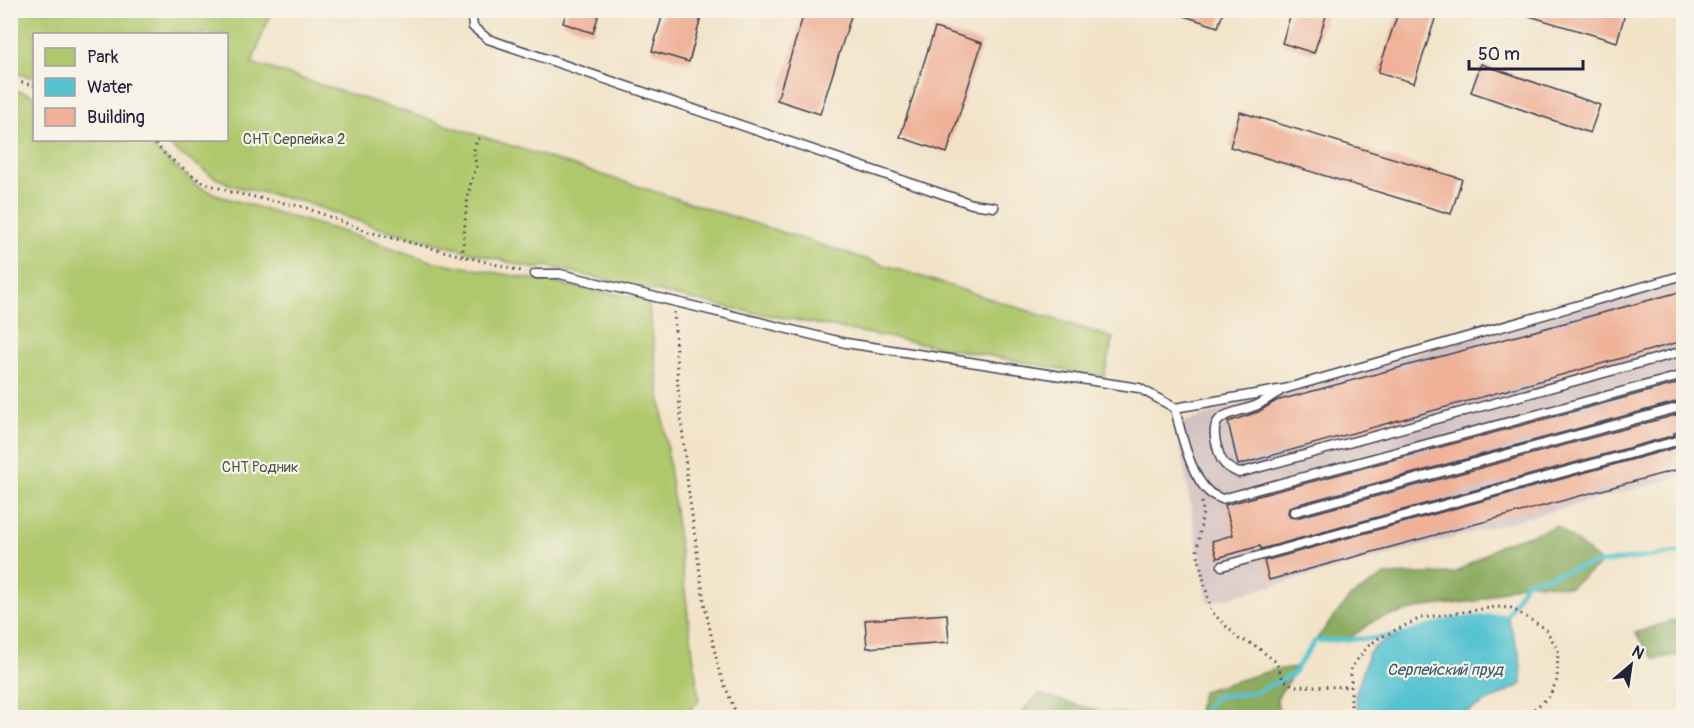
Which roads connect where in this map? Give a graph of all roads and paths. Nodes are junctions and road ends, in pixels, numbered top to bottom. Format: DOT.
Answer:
graph roads {
  1 [pos="471,10"];
  2 [pos="10,79"];
  3 [pos="33,86"];
  4 [pos="481,136"];
  5 [pos="152,141"];
  6 [pos="994,207"];
  7 [pos="462,256"];
  8 [pos="535,274"];
  9 [pos="1683,275"];
  10 [pos="673,301"];
  11 [pos="1683,351"];
  12 [pos="1683,375"];
  13 [pos="1284,389"];
  14 [pos="1683,406"];
  15 [pos="1175,408"];
  16 [pos="1683,439"];
  17 [pos="1201,483"];
  18 [pos="1294,512"];
  19 [pos="1222,566"];
  20 [pos="1351,687"];
  21 [pos="738,717"];
  22 [pos="1351,717"];
  23 [pos="1514,717"];
  1 -- 6 [label="lane"];
  2 -- 3 [label="path"];
  4 -- 7 [label="path"];
  5 -- 7 [label="path"];
  7 -- 8 [label="path"];
  8 -- 10 [label="lane"];
  9 -- 13 [label="lane"];
  10 -- 15 [label="lane"];
  10 -- 21 [label="path"];
  11 -- 13 [label="lane"];
  12 -- 17 [label="lane"];
  13 -- 15 [label="lane"];
  14 -- 18 [label="lane"];
  15 -- 17 [label="lane"];
  16 -- 19 [label="lane"];
  17 -- 20 [label="path"];
  20 -- 22 [label="path"];
  20 -- 23 [label="path"];
}
